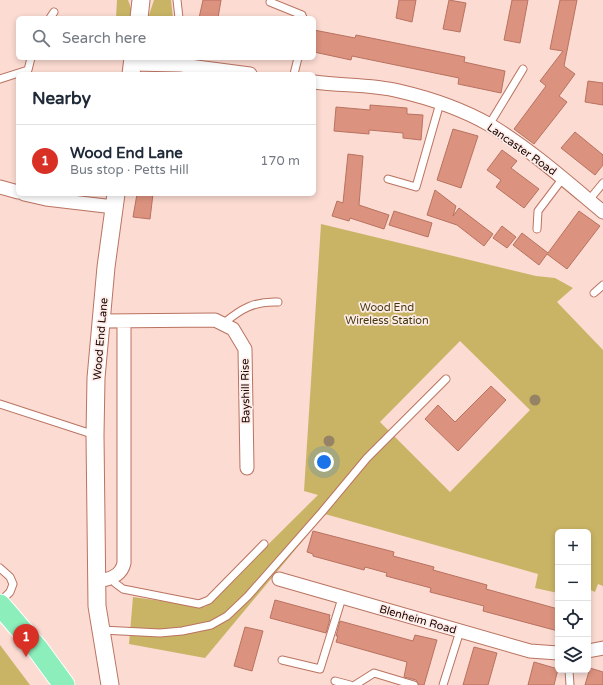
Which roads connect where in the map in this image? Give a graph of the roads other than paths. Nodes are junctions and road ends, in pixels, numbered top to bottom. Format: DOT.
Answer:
graph roads {
  1 [pos="178,0"];
  2 [pos="270,2"];
  3 [pos="179,16"];
  4 [pos="302,16"];
  5 [pos="30,60"];
  6 [pos="298,60"];
  7 [pos="181,61"];
  8 [pos="132,65"];
  9 [pos="163,69"];
  10 [pos="523,69"];
  11 [pos="22,72"];
  12 [pos="239,72"];
  13 [pos="294,72"];
  14 [pos="16,74"];
  15 [pos="0,79"];
  16 [pos="316,82"];
  17 [pos="440,103"];
  18 [pos="490,125"];
  19 [pos="562,178"];
  20 [pos="388,179"];
  21 [pos="603,183"];
  22 [pos="0,187"];
  23 [pos="16,191"];
  24 [pos="33,196"];
  25 [pos="589,200"];
  26 [pos="115,201"];
  27 [pos="603,212"];
  28 [pos="537,229"];
  29 [pos="603,285"];
  30 [pos="594,293"];
  31 [pos="278,302"];
  32 [pos="103,321"];
  33 [pos="124,321"];
  34 [pos="224,323"];
  35 [pos="446,379"];
  36 [pos="0,404"];
  37 [pos="95,435"];
  38 [pos="247,468"];
  39 [pos="264,544"];
  40 [pos="0,568"];
  41 [pos="280,579"];
  42 [pos="104,580"];
  43 [pos="342,598"];
  44 [pos="0,603"];
  45 [pos="100,629"];
  46 [pos="460,631"];
  47 [pos="603,648"];
  48 [pos="591,650"];
  49 [pos="555,653"];
  50 [pos="282,660"];
  51 [pos="569,673"];
  52 [pos="335,681"];
  53 [pos="64,685"];
  54 [pos="110,685"];
  55 [pos="350,685"];
  56 [pos="355,685"];
  57 [pos="414,685"];
  58 [pos="443,685"];
  59 [pos="570,685"];
  1 -- 3 [label="lane"];
  2 -- 4 [label="lane"];
  5 -- 11 [label="lane"];
  6 -- 13 [label="lane"];
  7 -- 9 [label="street"];
  7 -- 12 [label="street"];
  8 -- 9 [label="street"];
  10 -- 18 [label="lane"];
  14 -- 15 [label="lane"];
  16 -- 17 [label="street, Lancaster Road"];
  17 -- 18 [label="street, Lancaster Road"];
  17 -- 20 [label="lane"];
  18 -- 19 [label="street, Lancaster Road"];
  19 -- 25 [label="street, Lancaster Road"];
  19 -- 28 [label="lane"];
  21 -- 25 [label="lane"];
  22 -- 23 [label="street"];
  24 -- 26 [label="street"];
  25 -- 27 [label="street, Lancaster Road"];
  26 -- 32 [label="street, Wood End Lane"];
  29 -- 30 [label="lane"];
  31 -- 34 [label="lane"];
  32 -- 33 [label="street"];
  32 -- 37 [label="street, Wood End Lane"];
  33 -- 34 [label="street"];
  33 -- 42 [label="street, Wood End Lane"];
  34 -- 38 [label="street, Bayshill Rise"];
  35 -- 45 [label="lane"];
  36 -- 37 [label="lane"];
  37 -- 42 [label="street, Wood End Lane"];
  39 -- 42 [label="lane"];
  40 -- 44 [label="lane"];
  41 -- 43 [label="street, Blenheim Road"];
  42 -- 45 [label="street, Wood End Lane"];
  43 -- 46 [label="street, Blenheim Road"];
  43 -- 50 [label="lane"];
  44 -- 53 [label="main road"];
  45 -- 54 [label="street, Wood End Lane"];
  46 -- 49 [label="street, Blenheim Road"];
  46 -- 58 [label="lane"];
  47 -- 48 [label="street"];
  51 -- 59 [label="lane"];
  52 -- 55 [label="lane"];
  56 -- 57 [label="lane"];
}
